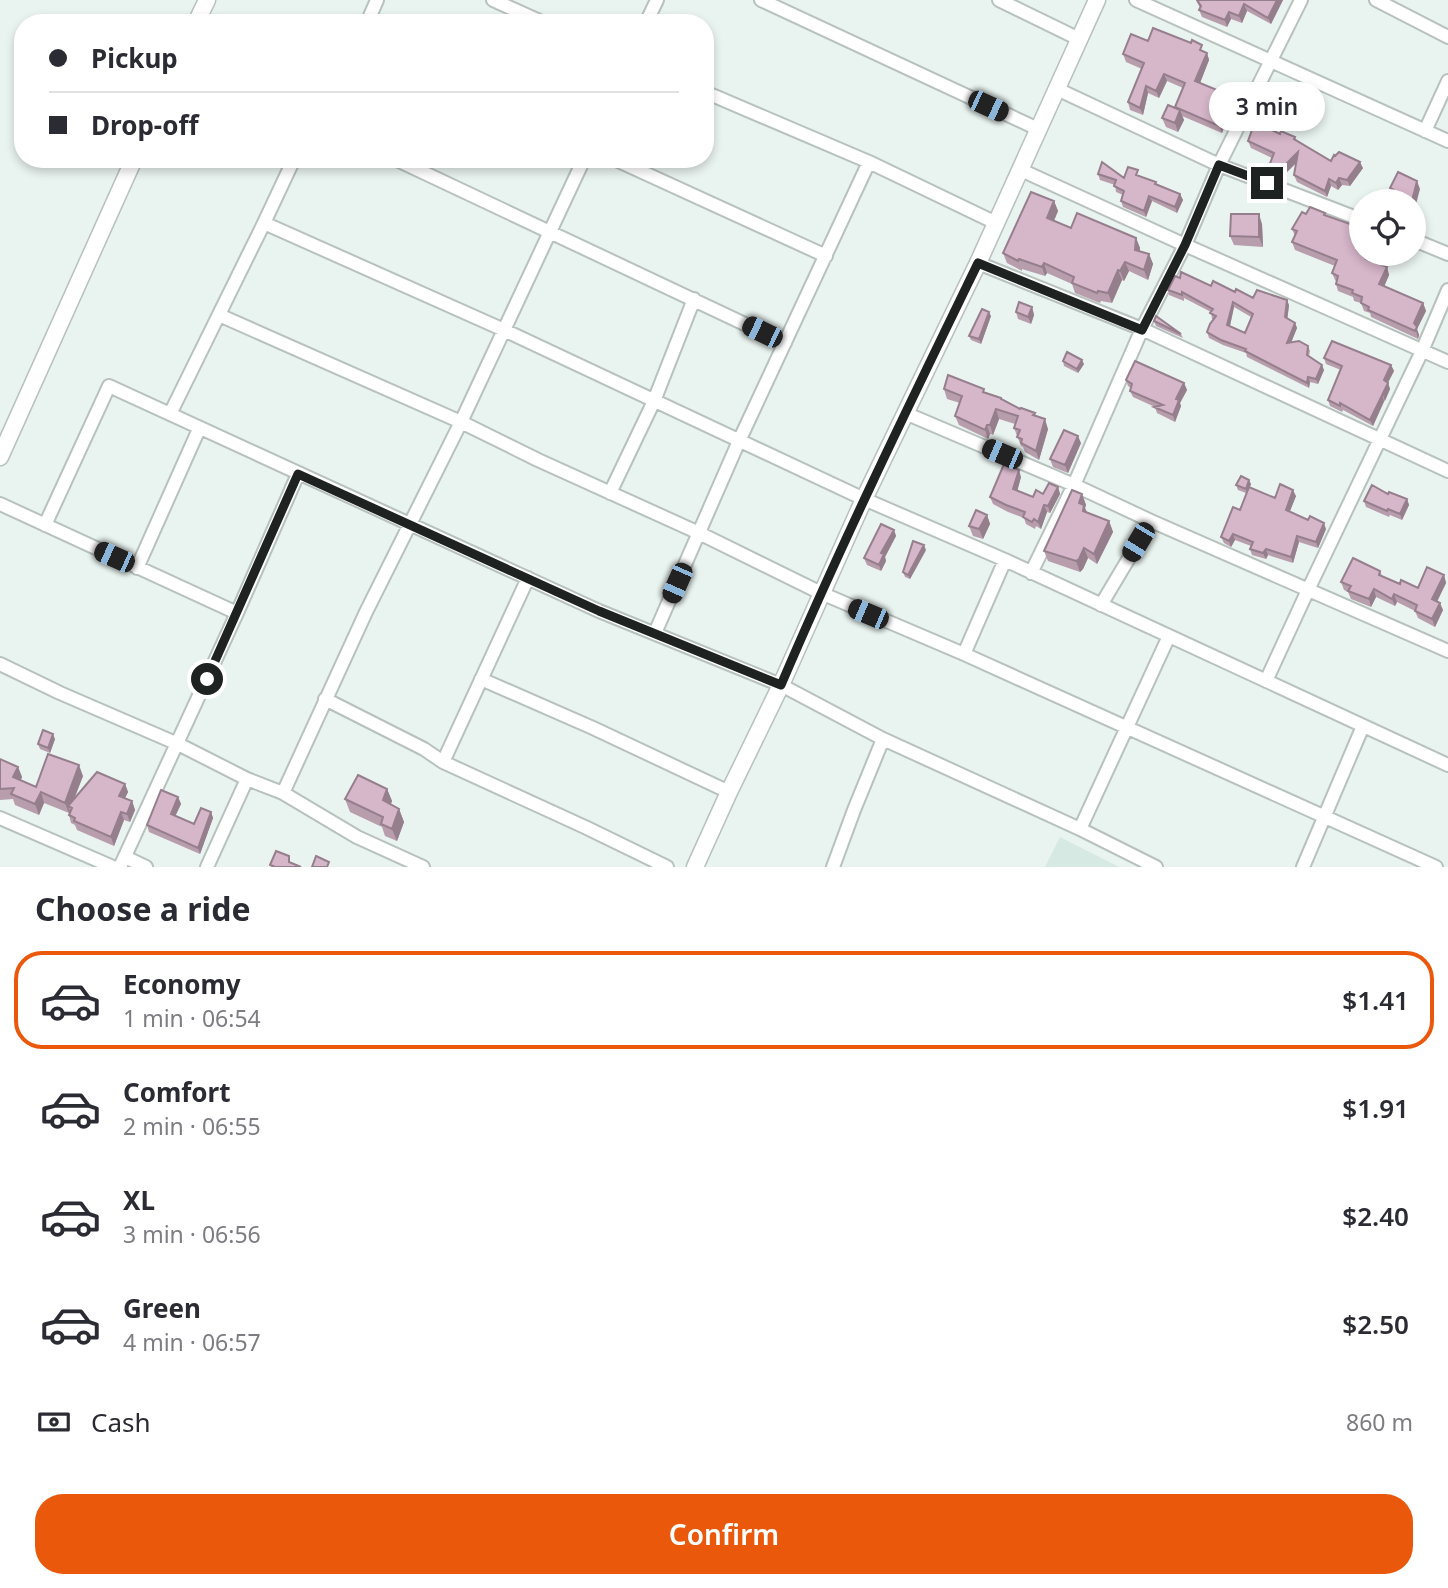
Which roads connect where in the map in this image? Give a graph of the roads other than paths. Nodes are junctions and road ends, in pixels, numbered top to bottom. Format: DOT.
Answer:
graph roads {
  1 [pos="493,0"];
  2 [pos="761,0"];
  3 [pos="999,0"];
  4 [pos="1097,0"];
  5 [pos="1136,0"];
  6 [pos="1301,0"];
  7 [pos="1376,0"];
  8 [pos="524,14"];
  9 [pos="1448,37"];
  10 [pos="1079,39"];
  11 [pos="1270,62"];
  12 [pos="1448,81"];
  13 [pos="1057,89"];
  14 [pos="714,96"];
  15 [pos="1038,129"];
  16 [pos="1425,131"];
  17 [pos="1448,141"];
  18 [pos="869,162"];
  19 [pos="1219,165"];
  20 [pos="130,168"];
  21 [pos="290,168"];
  22 [pos="414,168"];
  23 [pos="580,168"];
  24 [pos="634,168"];
  25 [pos="1021,170"];
  26 [pos="1349,215"];
  27 [pos="264,223"];
  28 [pos="996,223"];
  29 [pos="551,233"];
  30 [pos="1185,245"];
  31 [pos="1426,245"];
  32 [pos="1448,254"];
  33 [pos="826,256"];
  34 [pos="978,263"];
  35 [pos="1448,290"];
  36 [pos="694,299"];
  37 [pos="219,315"];
  38 [pos="504,330"];
  39 [pos="1142,330"];
  40 [pos="785,343"];
  41 [pos="1422,351"];
  42 [pos="1448,362"];
  43 [pos="654,401"];
  44 [pos="905,413"];
  45 [pos="170,414"];
  46 [pos="461,422"];
  47 [pos="199,429"];
  48 [pos="1380,439"];
  49 [pos="739,441"];
  50 [pos="0,457"];
  51 [pos="1448,471"];
  52 [pos="298,474"];
  53 [pos="1074,485"];
  54 [pos="610,493"];
  55 [pos="864,499"];
  56 [pos="0,504"];
  57 [pos="1151,521"];
  58 [pos="45,525"];
  59 [pos="409,525"];
  60 [pos="699,533"];
  61 [pos="1005,560"];
  62 [pos="137,568"];
  63 [pos="1031,573"];
  64 [pos="528,578"];
  65 [pos="1308,590"];
  66 [pos="821,593"];
  67 [pos="1101,605"];
  68 [pos="237,613"];
  69 [pos="654,633"];
  70 [pos="1169,636"];
  71 [pos="1448,651"];
  72 [pos="964,654"];
  73 [pos="0,664"];
  74 [pos="481,679"];
  75 [pos="1266,681"];
  76 [pos="781,685"];
  77 [pos="325,699"];
  78 [pos="1363,726"];
  79 [pos="1126,727"];
  80 [pos="883,740"];
  81 [pos="178,744"];
  82 [pos="443,762"];
  83 [pos="1448,765"];
  84 [pos="247,779"];
  85 [pos="729,792"];
  86 [pos="284,793"];
  87 [pos="1325,817"];
  88 [pos="0,818"];
  89 [pos="1080,829"];
  90 [pos="123,862"];
  91 [pos="113,867"];
  92 [pos="146,867"];
  93 [pos="207,867"];
  94 [pos="423,867"];
  95 [pos="667,867"];
  96 [pos="695,867"];
  97 [pos="833,867"];
  98 [pos="1156,867"];
  99 [pos="1303,867"];
  100 [pos="1436,867"];
  1 -- 8 [label="street"];
  2 -- 15 [label="street"];
  3 -- 10 [label="street"];
  4 -- 10 [label="street"];
  5 -- 11 [label="street"];
  6 -- 11 [label="street"];
  7 -- 9 [label="street"];
  10 -- 13 [label="street"];
  11 -- 16 [label="street"];
  11 -- 19 [label="street"];
  12 -- 16 [label="street"];
  13 -- 15 [label="street"];
  13 -- 19 [label="street"];
  14 -- 18 [label="street"];
  15 -- 25 [label="street"];
  16 -- 17 [label="street"];
  18 -- 28 [label="street"];
  18 -- 33 [label="street"];
  19 -- 26 [label="street"];
  19 -- 30 [label="street"];
  20 -- 50 [label="street"];
  21 -- 27 [label="street"];
  22 -- 29 [label="street"];
  23 -- 29 [label="street"];
  24 -- 33 [label="street"];
  25 -- 28 [label="street"];
  25 -- 30 [label="street"];
  27 -- 37 [label="street"];
  27 -- 38 [label="street"];
  28 -- 34 [label="street"];
  29 -- 36 [label="street"];
  29 -- 38 [label="street"];
  30 -- 39 [label="street"];
  30 -- 41 [label="street"];
  31 -- 32 [label="street"];
  33 -- 40 [label="street"];
  34 -- 39 [label="street"];
  34 -- 44 [label="street"];
  35 -- 41 [label="street"];
  36 -- 40 [label="street"];
  36 -- 43 [label="street"];
  37 -- 45 [label="street"];
  37 -- 46 [label="street"];
  38 -- 43 [label="street"];
  38 -- 46 [label="street"];
  39 -- 48 [label="street"];
  39 -- 53 [label="street"];
  40 -- 49 [label="street"];
  41 -- 42 [label="street"];
  41 -- 48 [label="street"];
  43 -- 49 [label="street"];
  43 -- 54 [label="street"];
  44 -- 53 [label="street"];
  44 -- 55 [label="street"];
  45 -- 47 [label="street"];
  45 -- 58 [label="street"];
  46 -- 54 [label="street"];
  46 -- 59 [label="street"];
  47 -- 52 [label="street"];
  47 -- 62 [label="street"];
  48 -- 51 [label="street"];
  48 -- 65 [label="street"];
  49 -- 55 [label="street"];
  49 -- 60 [label="street"];
  52 -- 59 [label="street"];
  52 -- 68 [label="street"];
  53 -- 57 [label="street"];
  53 -- 63 [label="street"];
  54 -- 60 [label="street"];
  55 -- 61 [label="street"];
  55 -- 66 [label="street"];
  56 -- 58 [label="street"];
  57 -- 65 [label="street"];
  57 -- 67 [label="street"];
  58 -- 62 [label="street"];
  59 -- 64 [label="street"];
  59 -- 77 [label="street"];
  60 -- 66 [label="street"];
  60 -- 69 [label="street"];
  61 -- 63 [label="street"];
  61 -- 72 [label="street"];
  62 -- 68 [label="street"];
  63 -- 67 [label="street"];
  64 -- 69 [label="street"];
  64 -- 74 [label="street"];
  65 -- 71 [label="street"];
  65 -- 75 [label="street"];
  66 -- 72 [label="street"];
  66 -- 76 [label="street"];
  67 -- 70 [label="street"];
  68 -- 81 [label="street"];
  69 -- 76 [label="street"];
  70 -- 75 [label="street"];
  70 -- 79 [label="street"];
  72 -- 79 [label="street"];
  73 -- 81 [label="street"];
  74 -- 82 [label="street"];
  74 -- 85 [label="street"];
  75 -- 78 [label="street"];
  76 -- 80 [label="street"];
  76 -- 85 [label="street"];
  77 -- 82 [label="street"];
  77 -- 86 [label="street"];
  78 -- 83 [label="street"];
  78 -- 87 [label="street"];
  79 -- 87 [label="street"];
  79 -- 89 [label="street"];
  80 -- 89 [label="street"];
  80 -- 97 [label="street"];
  81 -- 84 [label="street"];
  81 -- 90 [label="street"];
  82 -- 95 [label="street"];
  84 -- 86 [label="street"];
  84 -- 93 [label="street"];
  85 -- 96 [label="street"];
  86 -- 94 [label="street"];
  87 -- 99 [label="street"];
  87 -- 100 [label="street"];
  88 -- 91 [label="street"];
  89 -- 98 [label="street"];
  90 -- 92 [label="street"];
}
